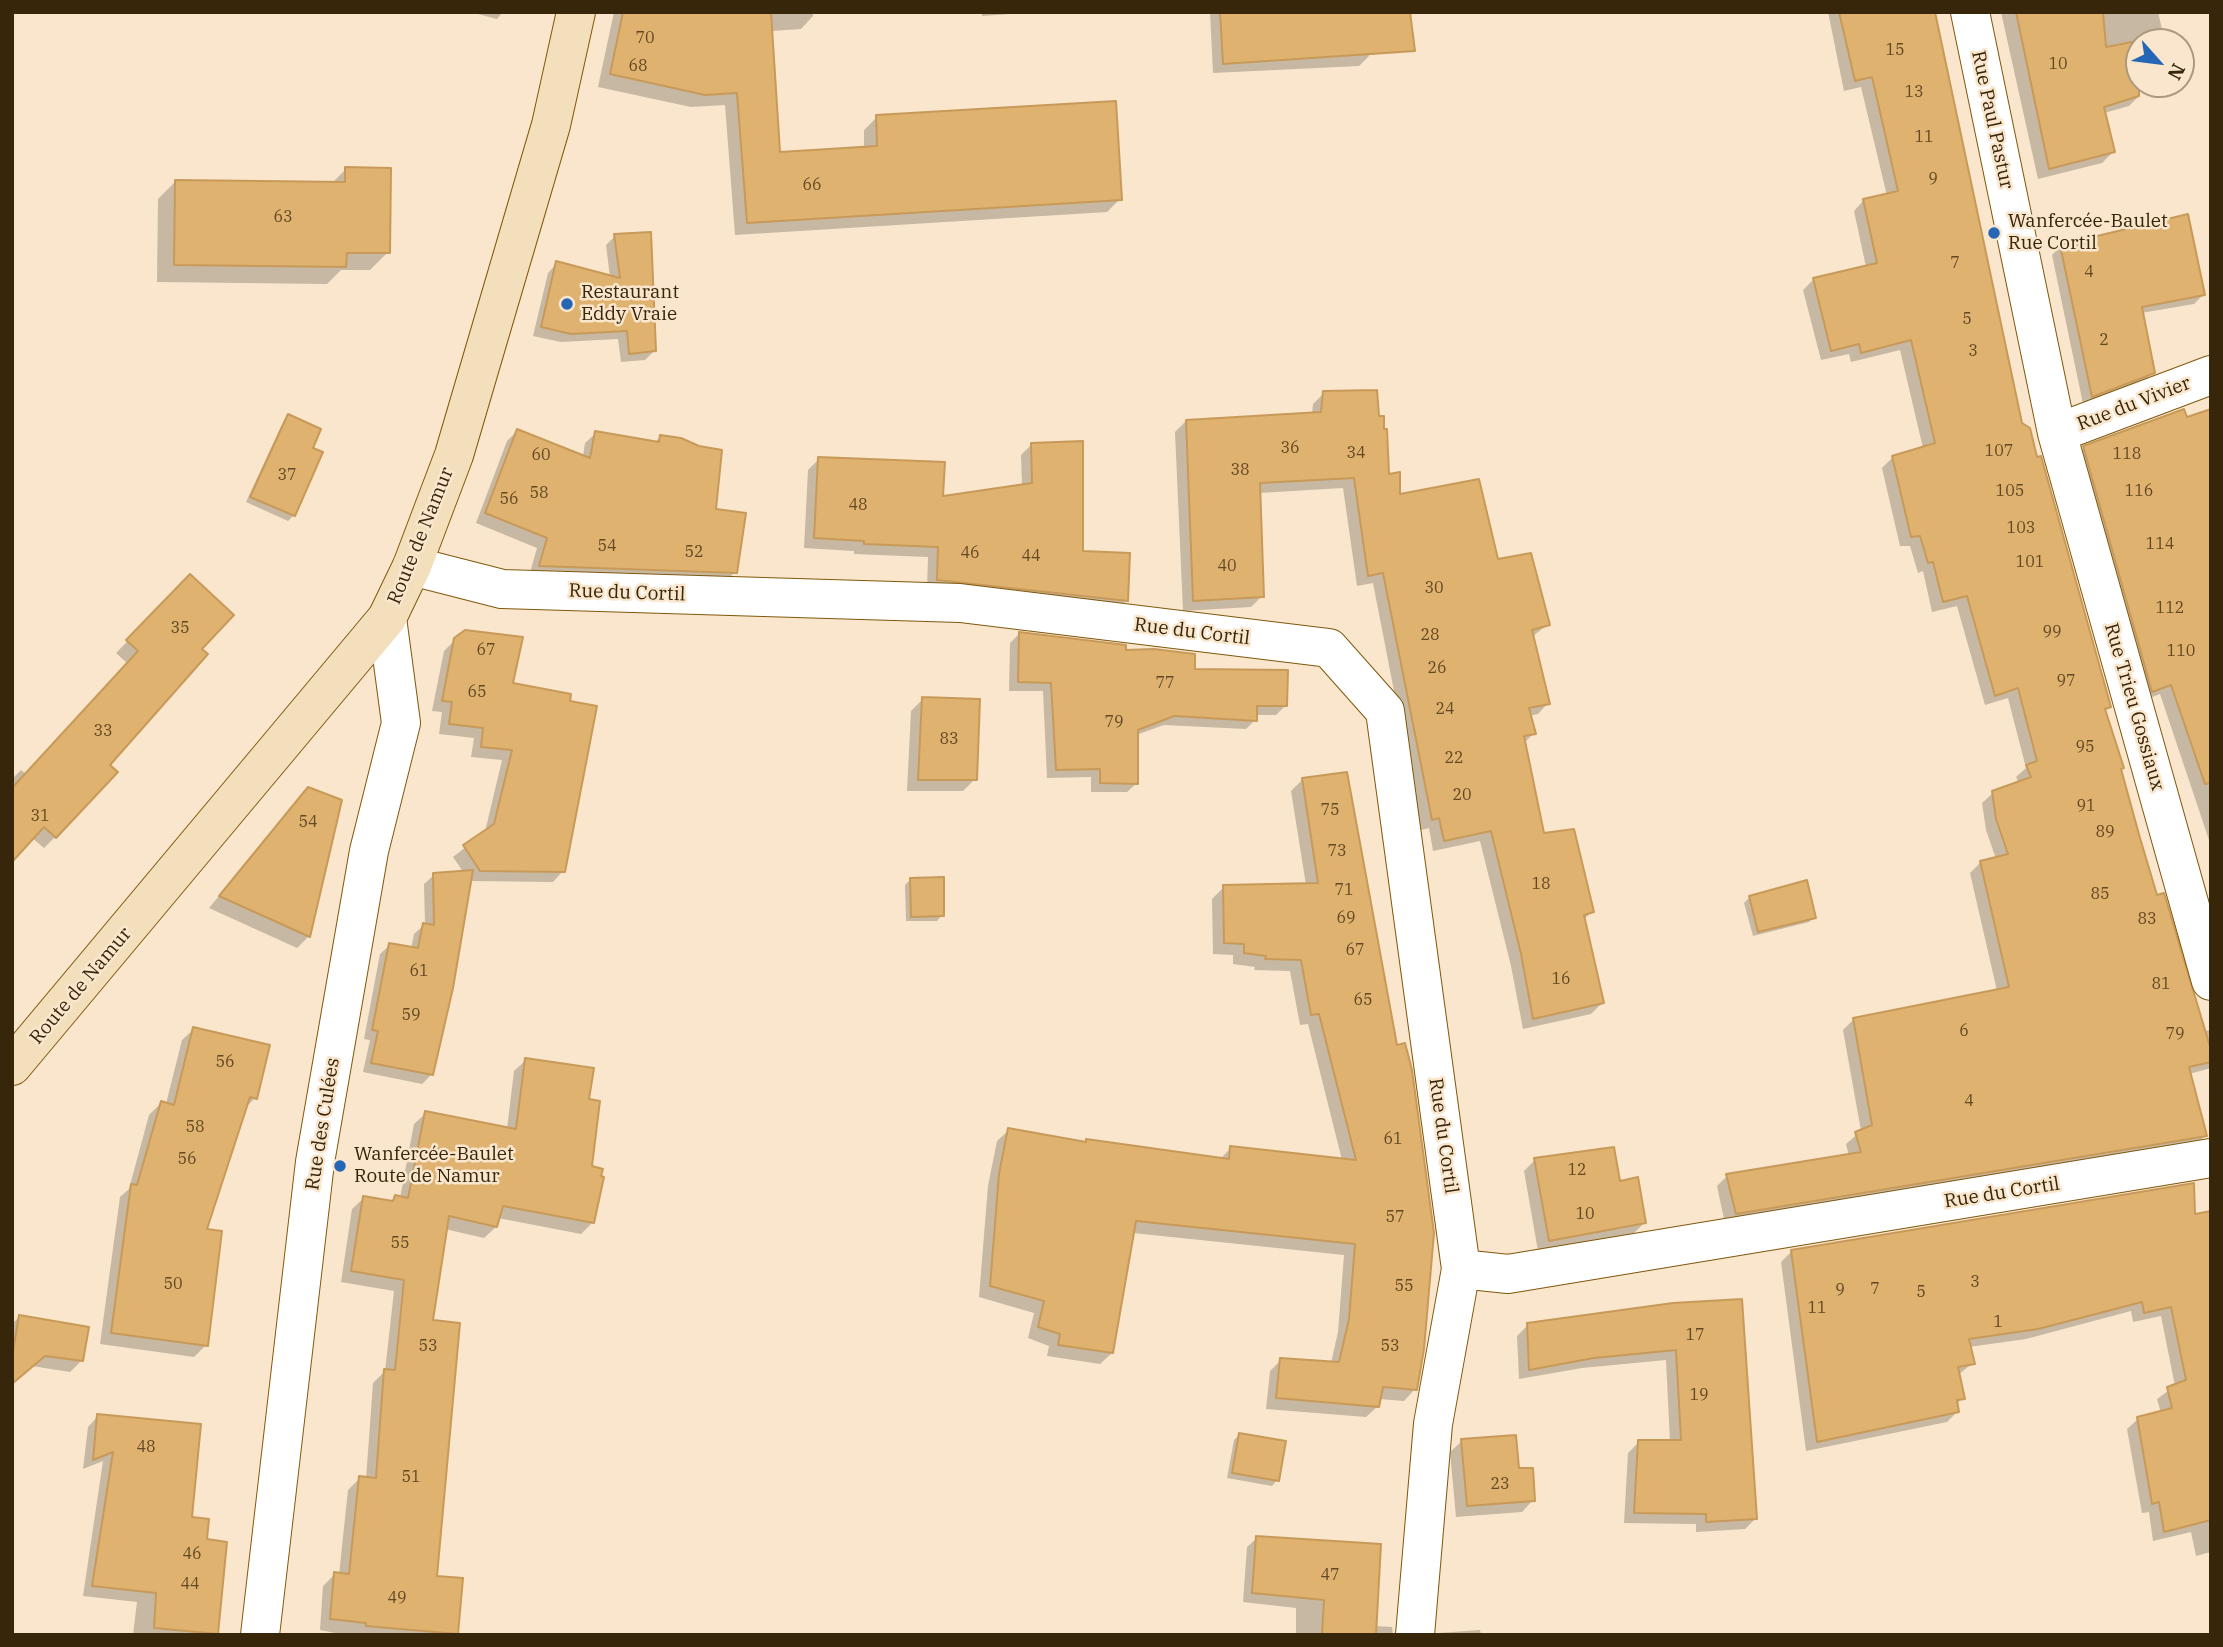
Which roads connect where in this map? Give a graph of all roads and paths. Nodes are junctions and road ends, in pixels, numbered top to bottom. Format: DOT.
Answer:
graph roads {
  1 [pos="576,12"];
  2 [pos="1970,12"];
  3 [pos="2211,375"];
  4 [pos="2057,433"];
  5 [pos="412,566"];
  6 [pos="387,618"];
  7 [pos="2211,981"];
  8 [pos="12,1066"];
  9 [pos="2211,1158"];
  10 [pos="1461,1269"];
  11 [pos="260,1635"];
  12 [pos="1415,1635"];
  1 -- 5 [label="main road, Route de Namur"];
  2 -- 4 [label="street, Rue Paul Pastur"];
  3 -- 4 [label="street, Rue du Vivier"];
  4 -- 7 [label="street, Rue Trieu Gossiaux"];
  5 -- 6 [label="main road, Route de Namur"];
  5 -- 10 [label="street, Rue du Cortil"];
  6 -- 8 [label="main road, Route de Namur"];
  6 -- 11 [label="street, Rue des Culées"];
  9 -- 10 [label="street, Rue du Cortil"];
  10 -- 12 [label="street, Rue du Cortil"];
}
